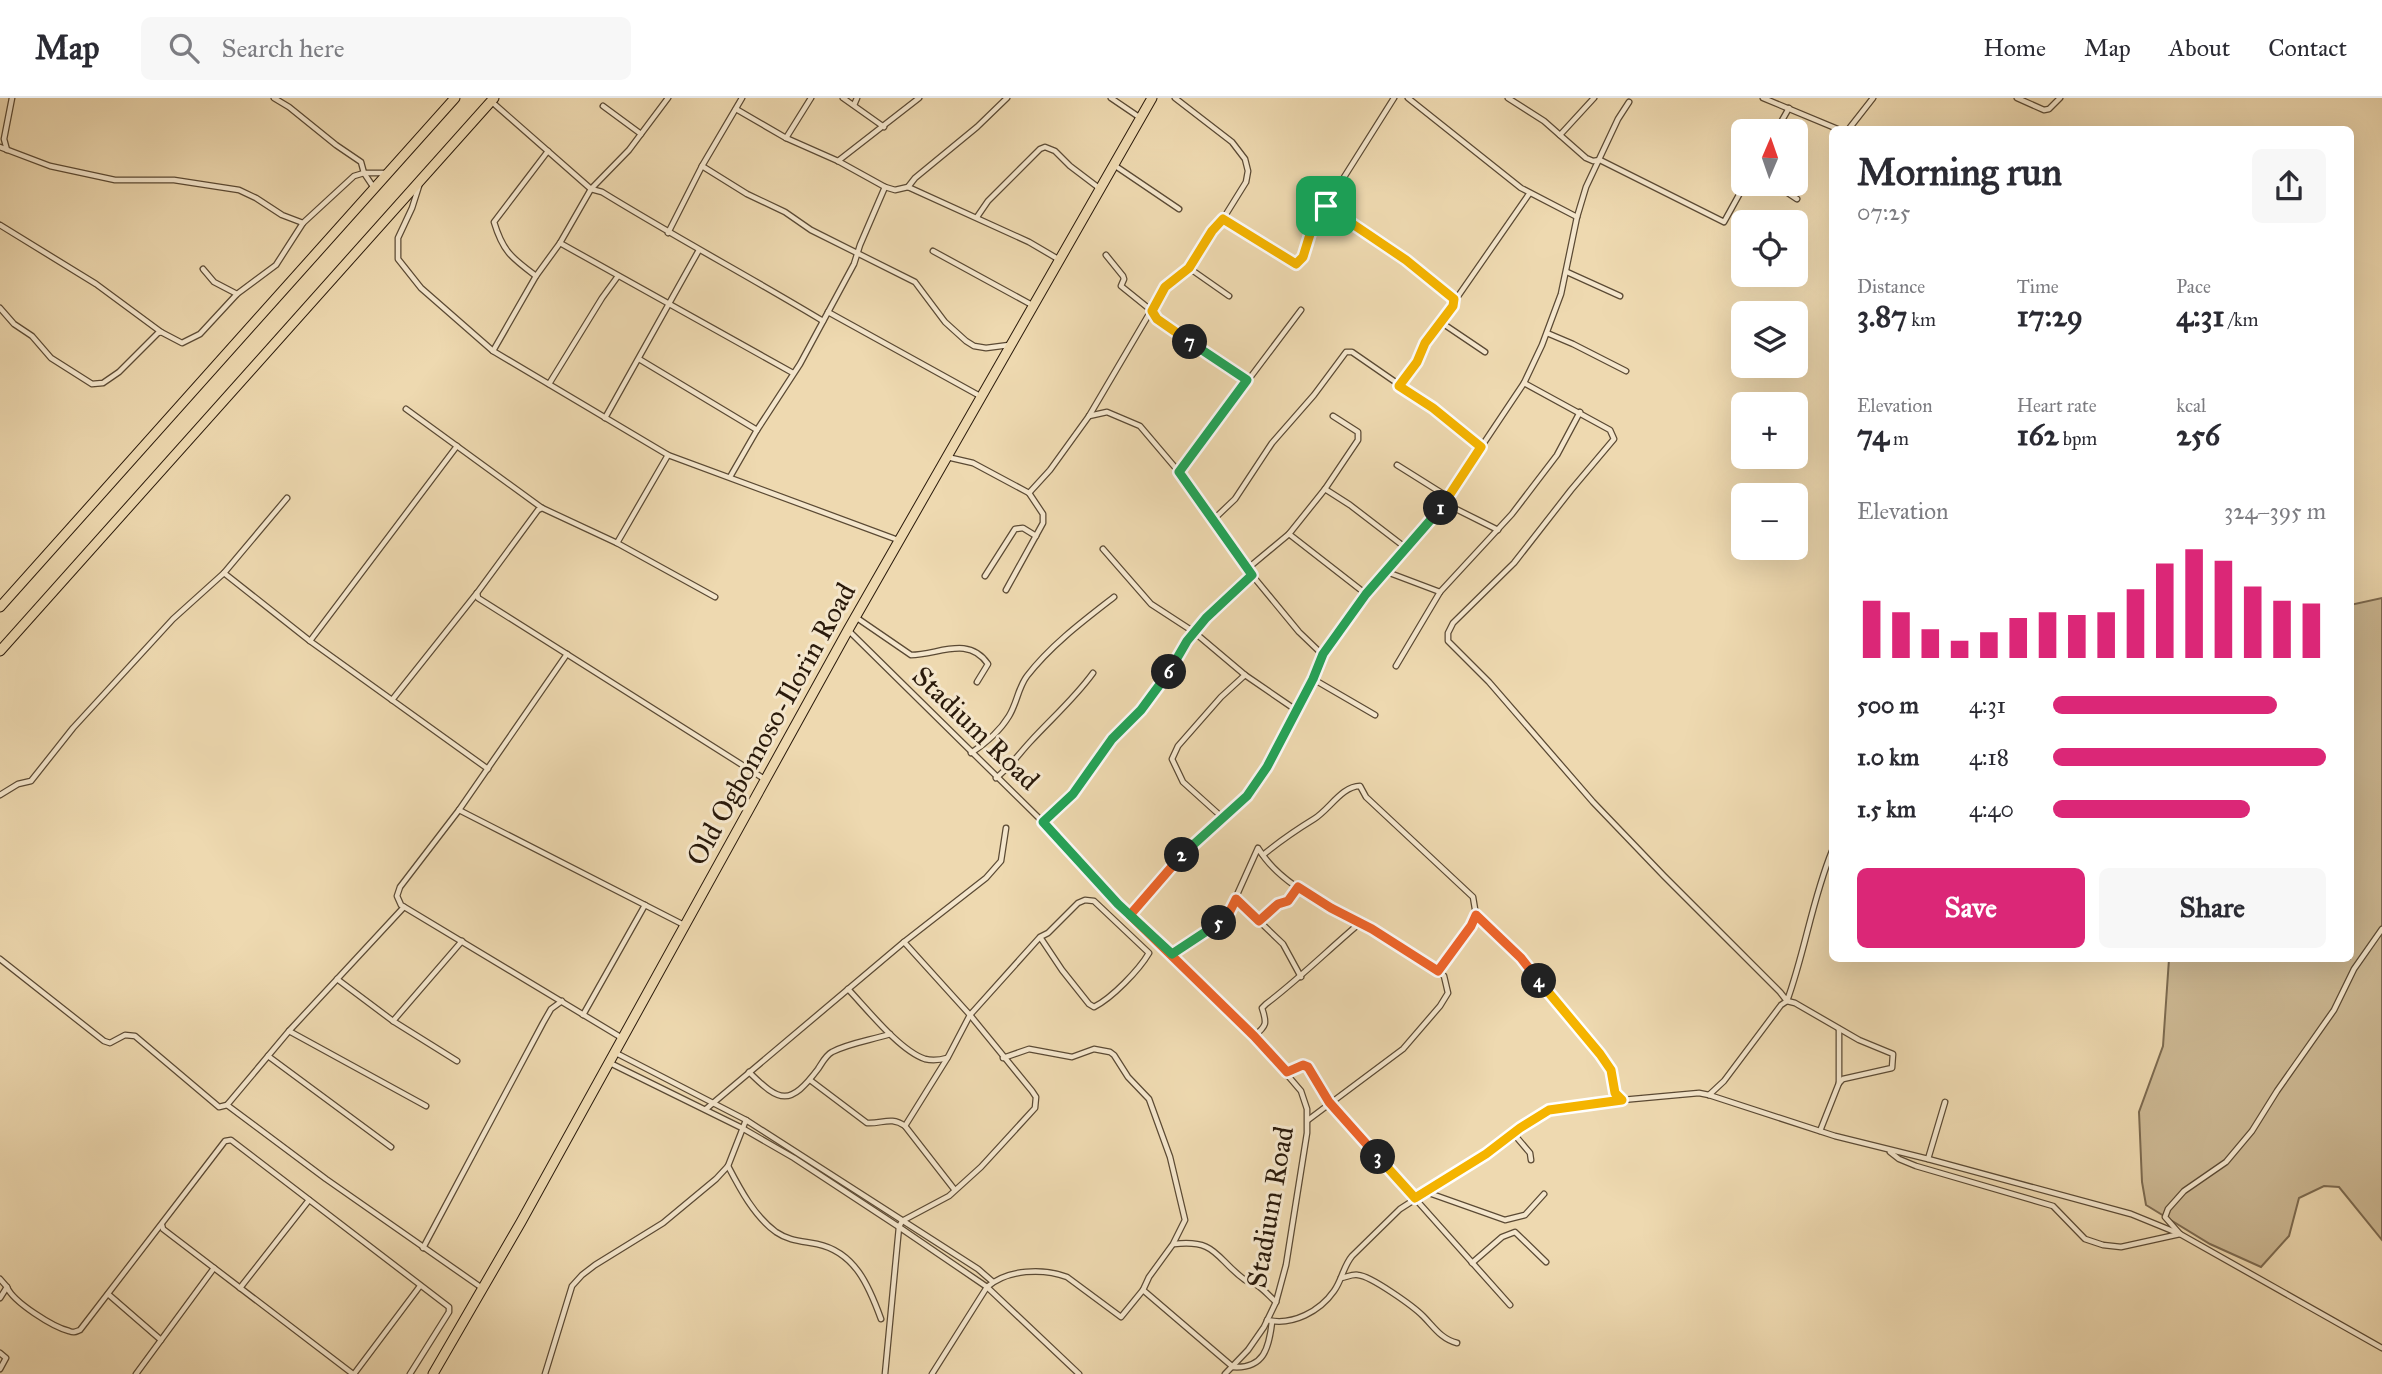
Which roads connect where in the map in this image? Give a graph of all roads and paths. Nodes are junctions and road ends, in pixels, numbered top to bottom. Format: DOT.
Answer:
graph roads {
  1 [pos="12,98"];
  2 [pos="274,98"];
  3 [pos="455,98"];
  4 [pos="668,98"];
  5 [pos="742,98"];
  6 [pos="811,98"];
  7 [pos="843,98"];
  8 [pos="857,98"];
  9 [pos="919,98"];
  10 [pos="1007,98"];
  11 [pos="1111,98"];
  12 [pos="1152,98"];
  13 [pos="1175,98"];
  14 [pos="1394,98"];
  15 [pos="1408,98"];
  16 [pos="1508,98"];
  17 [pos="1594,98"];
  18 [pos="1763,98"];
  19 [pos="1873,98"];
  20 [pos="2017,98"];
  21 [pos="2060,98"];
  22 [pos="492,99"];
  23 [pos="1629,102"];
  24 [pos="853,105"];
  25 [pos="603,106"];
  26 [pos="1789,108"];
  27 [pos="736,109"];
  28 [pos="1140,118"];
  29 [pos="1783,119"];
  30 [pos="1831,126"];
  31 [pos="1851,126"];
  32 [pos="884,127"];
  33 [pos="641,134"];
  34 [pos="1560,135"];
  35 [pos="786,138"];
  36 [pos="0,147"];
  37 [pos="7,150"];
  38 [pos="548,150"];
  39 [pos="1600,160"];
  40 [pos="838,161"];
  41 [pos="1114,164"];
  42 [pos="702,166"];
  43 [pos="364,173"];
  44 [pos="388,173"];
  45 [pos="420,181"];
  46 [pos="885,187"];
  47 [pos="908,187"];
  48 [pos="1100,188"];
  49 [pos="374,189"];
  50 [pos="591,189"];
  51 [pos="1530,194"];
  52 [pos="1738,196"];
  53 [pos="1794,196"];
  54 [pos="1797,198"];
  55 [pos="1326,206"];
  56 [pos="1179,209"];
  57 [pos="977,217"];
  58 [pos="1577,217"];
  59 [pos="1223,219"];
  60 [pos="303,223"];
  61 [pos="0,225"];
  62 [pos="668,233"];
  63 [pos="560,243"];
  64 [pos="699,250"];
  65 [pos="933,251"];
  66 [pos="858,253"];
  67 [pos="1106,255"];
  68 [pos="1059,259"];
  69 [pos="1189,268"];
  70 [pos="203,269"];
  71 [pos="1567,272"];
  72 [pos="537,276"];
  73 [pos="618,276"];
  74 [pos="237,294"];
  75 [pos="1229,296"];
  76 [pos="1620,296"];
  77 [pos="1454,302"];
  78 [pos="668,304"];
  79 [pos="1033,305"];
  80 [pos="0,308"];
  81 [pos="1301,310"];
  82 [pos="1152,311"];
  83 [pos="828,312"];
  84 [pos="1157,319"];
  85 [pos="823,321"];
  86 [pos="1145,321"];
  87 [pos="1442,323"];
  88 [pos="161,331"];
  89 [pos="1546,333"];
  90 [pos="1011,345"];
  91 [pos="493,351"];
  92 [pos="1485,352"];
  93 [pos="639,359"];
  94 [pos="1626,371"];
  95 [pos="793,373"];
  96 [pos="1247,380"];
  97 [pos="1524,383"];
  98 [pos="548,384"];
  99 [pos="1399,386"];
  100 [pos="980,397"];
  101 [pos="406,409"];
  102 [pos="1580,412"];
  103 [pos="1333,415"];
  104 [pos="1089,416"];
  105 [pos="605,418"];
  106 [pos="757,430"];
  107 [pos="457,446"];
  108 [pos="1481,447"];
  109 [pos="668,455"];
  110 [pos="946,457"];
  111 [pos="1397,465"];
  112 [pos="1179,472"];
  113 [pos="730,477"];
  114 [pos="1325,489"];
  115 [pos="1029,493"];
  116 [pos="1448,497"];
  117 [pos="287,498"];
  118 [pos="1444,503"];
  119 [pos="542,508"];
  120 [pos="1213,520"];
  121 [pos="1498,530"];
  122 [pos="1289,534"];
  123 [pos="1036,536"];
  124 [pos="899,540"];
  125 [pos="617,543"];
  126 [pos="1406,548"];
  127 [pos="1103,549"];
  128 [pos="1247,569"];
  129 [pos="1387,572"];
  130 [pos="224,573"];
  131 [pos="1252,575"];
  132 [pos="985,576"];
  133 [pos="1006,590"];
  134 [pos="1440,592"];
  135 [pos="1366,594"];
  136 [pos="475,596"];
  137 [pos="715,597"];
  138 [pos="1114,597"];
  139 [pos="0,607"];
  140 [pos="856,617"];
  141 [pos="848,631"];
  142 [pos="1194,632"];
  143 [pos="310,641"];
  144 [pos="0,651"];
  145 [pos="567,654"];
  146 [pos="1323,654"];
  147 [pos="1396,666"];
  148 [pos="1093,673"];
  149 [pos="1245,675"];
  150 [pos="1313,679"];
  151 [pos="977,682"];
  152 [pos="392,700"];
  153 [pos="1296,710"];
  154 [pos="1375,715"];
  155 [pos="971,753"];
  156 [pos="488,769"];
  157 [pos="996,778"];
  158 [pos="766,780"];
  159 [pos="0,795"];
  160 [pos="459,810"];
  161 [pos="1224,818"];
  162 [pos="1043,822"];
  163 [pos="1006,828"];
  164 [pos="1263,855"];
  165 [pos="1829,859"];
  166 [pos="1298,887"];
  167 [pos="1236,899"];
  168 [pos="645,905"];
  169 [pos="404,907"];
  170 [pos="1130,915"];
  171 [pos="1476,915"];
  172 [pos="1259,921"];
  173 [pos="1360,923"];
  174 [pos="685,926"];
  175 [pos="2382,929"];
  176 [pos="1040,937"];
  177 [pos="462,942"];
  178 [pos="904,942"];
  179 [pos="1172,954"];
  180 [pos="0,959"];
  181 [pos="1438,971"];
  182 [pos="1301,977"];
  183 [pos="337,979"];
  184 [pos="848,989"];
  185 [pos="562,1001"];
  186 [pos="1787,1001"];
  187 [pos="583,1014"];
  188 [pos="970,1015"];
  189 [pos="393,1021"];
  190 [pos="1839,1029"];
  191 [pos="289,1031"];
  192 [pos="890,1034"];
  193 [pos="1254,1036"];
  194 [pos="623,1038"];
  195 [pos="615,1052"];
  196 [pos="268,1056"];
  197 [pos="948,1057"];
  198 [pos="1003,1058"];
  199 [pos="457,1062"];
  200 [pos="609,1063"];
  201 [pos="749,1072"];
  202 [pos="1287,1072"];
  203 [pos="810,1080"];
  204 [pos="1839,1083"];
  205 [pos="1709,1094"];
  206 [pos="1622,1100"];
  207 [pos="713,1102"];
  208 [pos="1329,1102"];
  209 [pos="1945,1102"];
  210 [pos="227,1105"];
  211 [pos="426,1107"];
  212 [pos="706,1109"];
  213 [pos="746,1120"];
  214 [pos="1307,1121"];
  215 [pos="905,1126"];
  216 [pos="742,1128"];
  217 [pos="1820,1131"];
  218 [pos="1513,1133"];
  219 [pos="391,1147"];
  220 [pos="1887,1149"];
  221 [pos="1928,1159"];
  222 [pos="1531,1160"];
  223 [pos="728,1166"];
  224 [pos="954,1189"];
  225 [pos="1426,1192"];
  226 [pos="1544,1194"];
  227 [pos="1415,1198"];
  228 [pos="309,1200"];
  229 [pos="1514,1219"];
  230 [pos="902,1221"];
  231 [pos="162,1224"];
  232 [pos="899,1227"];
  233 [pos="1516,1232"];
  234 [pos="2180,1234"];
  235 [pos="1174,1244"];
  236 [pos="423,1248"];
  237 [pos="1546,1262"];
  238 [pos="1472,1263"];
  239 [pos="214,1268"];
  240 [pos="0,1279"];
  241 [pos="1340,1279"];
  242 [pos="993,1282"];
  243 [pos="420,1286"];
  244 [pos="7,1287"];
  245 [pos="240,1287"];
  246 [pos="987,1287"];
  247 [pos="483,1288"];
  248 [pos="1143,1290"];
  249 [pos="108,1294"];
  250 [pos="0,1298"];
  251 [pos="1276,1303"];
  252 [pos="1510,1305"];
  253 [pos="881,1319"];
  254 [pos="1270,1321"];
  255 [pos="161,1339"];
  256 [pos="1457,1343"];
  257 [pos="2382,1348"];
  258 [pos="0,1353"];
  259 [pos="1233,1367"];
  260 [pos="0,1369"];
  261 [pos="136,1374"];
  262 [pos="353,1374"];
  263 [pos="410,1374"];
  264 [pos="433,1374"];
  265 [pos="545,1374"];
  266 [pos="885,1374"];
  267 [pos="932,1374"];
  268 [pos="1079,1374"];
  269 [pos="1226,1374"];
  1 -- 37 [label="street"];
  2 -- 43 [label="street"];
  3 -- 44 [label="highway"];
  4 -- 33 [label="street"];
  5 -- 27 [label="street"];
  6 -- 35 [label="street"];
  7 -- 24 [label="street"];
  8 -- 24 [label="street"];
  9 -- 32 [label="street"];
  10 -- 47 [label="street"];
  11 -- 28 [label="street"];
  12 -- 28 [label="highway, Old Ogbomoso-Ilorin Road"];
  13 -- 59 [label="street"];
  14 -- 55 [label="street"];
  15 -- 51 [label="street"];
  16 -- 34 [label="street"];
  17 -- 34 [label="street"];
  18 -- 26 [label="street"];
  19 -- 31 [label="street"];
  20 -- 21 [label="street"];
  22 -- 38 [label="street"];
  22 -- 45 [label="highway"];
  23 -- 39 [label="street"];
  24 -- 32 [label="street"];
  25 -- 33 [label="street"];
  26 -- 29 [label="street"];
  26 -- 30 [label="street"];
  27 -- 35 [label="street"];
  27 -- 42 [label="street"];
  28 -- 41 [label="highway, Old Ogbomoso-Ilorin Road"];
  32 -- 40 [label="street"];
  33 -- 50 [label="street"];
  34 -- 39 [label="street"];
  35 -- 40 [label="street"];
  36 -- 37 [label="street"];
  37 -- 60 [label="street"];
  38 -- 50 [label="street"];
  38 -- 72 [label="street"];
  39 -- 52 [label="street"];
  39 -- 58 [label="street"];
  40 -- 46 [label="street"];
  41 -- 48 [label="highway, Old Ogbomoso-Ilorin Road"];
  41 -- 56 [label="street"];
  42 -- 62 [label="street"];
  42 -- 66 [label="street"];
  43 -- 44 [label="street"];
  43 -- 49 [label="street"];
  43 -- 60 [label="street"];
  44 -- 49 [label="highway"];
  45 -- 91 [label="street"];
  45 -- 144 [label="highway"];
  46 -- 47 [label="street"];
  46 -- 66 [label="street"];
  47 -- 57 [label="street"];
  48 -- 57 [label="street"];
  48 -- 68 [label="highway, Old Ogbomoso-Ilorin Road"];
  49 -- 139 [label="highway"];
  50 -- 62 [label="street"];
  50 -- 63 [label="street"];
  51 -- 58 [label="street"];
  51 -- 77 [label="street"];
  53 -- 54 [label="street"];
  55 -- 59 [label="street"];
  55 -- 77 [label="street"];
  57 -- 68 [label="street"];
  58 -- 71 [label="street"];
  59 -- 69 [label="street"];
  60 -- 74 [label="street"];
  61 -- 88 [label="street"];
  62 -- 64 [label="street"];
  63 -- 72 [label="street"];
  63 -- 73 [label="street"];
  64 -- 78 [label="street"];
  64 -- 85 [label="street"];
  65 -- 79 [label="street"];
  66 -- 83 [label="street"];
  66 -- 90 [label="street"];
  67 -- 82 [label="street"];
  68 -- 79 [label="highway, Old Ogbomoso-Ilorin Road"];
  69 -- 75 [label="street"];
  69 -- 82 [label="street"];
  70 -- 74 [label="street"];
  71 -- 76 [label="street"];
  71 -- 89 [label="street"];
  72 -- 91 [label="street"];
  73 -- 78 [label="street"];
  73 -- 98 [label="street"];
  74 -- 88 [label="street"];
  77 -- 87 [label="street"];
  78 -- 93 [label="street"];
  78 -- 95 [label="street"];
  79 -- 90 [label="highway, Old Ogbomoso-Ilorin Road"];
  80 -- 88 [label="street"];
  81 -- 96 [label="street"];
  82 -- 84 [label="street"];
  82 -- 86 [label="street"];
  83 -- 85 [label="street"];
  83 -- 100 [label="street"];
  84 -- 86 [label="street"];
  84 -- 96 [label="street"];
  85 -- 95 [label="street"];
  86 -- 104 [label="street"];
  87 -- 92 [label="street"];
  87 -- 99 [label="street"];
  89 -- 94 [label="street"];
  89 -- 97 [label="street"];
  90 -- 100 [label="highway, Old Ogbomoso-Ilorin Road"];
  91 -- 98 [label="street"];
  93 -- 105 [label="street"];
  93 -- 106 [label="street"];
  95 -- 106 [label="street"];
  96 -- 112 [label="street"];
  97 -- 102 [label="street"];
  97 -- 108 [label="street"];
  98 -- 105 [label="street"];
  99 -- 108 [label="street"];
  99 -- 120 [label="street"];
  100 -- 110 [label="highway, Old Ogbomoso-Ilorin Road"];
  101 -- 107 [label="street"];
  102 -- 121 [label="street"];
  102 -- 186 [label="street"];
  103 -- 114 [label="street"];
  104 -- 112 [label="street"];
  104 -- 115 [label="street"];
  105 -- 109 [label="street"];
  106 -- 113 [label="street"];
  107 -- 119 [label="street"];
  107 -- 143 [label="street"];
  108 -- 116 [label="street"];
  109 -- 113 [label="street"];
  109 -- 125 [label="street"];
  110 -- 115 [label="street"];
  110 -- 124 [label="highway, Old Ogbomoso-Ilorin Road"];
  111 -- 116 [label="street"];
  112 -- 120 [label="street"];
  113 -- 124 [label="street"];
  114 -- 122 [label="street"];
  114 -- 126 [label="street"];
  115 -- 123 [label="street"];
  116 -- 118 [label="street"];
  117 -- 130 [label="street"];
  118 -- 121 [label="street"];
  118 -- 126 [label="street"];
  119 -- 125 [label="street"];
  119 -- 136 [label="street"];
  120 -- 128 [label="street"];
  121 -- 134 [label="street"];
  122 -- 128 [label="street"];
  122 -- 135 [label="street"];
  123 -- 132 [label="street"];
  123 -- 133 [label="street"];
  124 -- 140 [label="highway, Old Ogbomoso-Ilorin Road"];
  125 -- 137 [label="street"];
  126 -- 129 [label="street"];
  127 -- 142 [label="street"];
  128 -- 131 [label="street"];
  129 -- 134 [label="street"];
  129 -- 135 [label="street"];
  130 -- 143 [label="street"];
  130 -- 159 [label="street"];
  131 -- 142 [label="street"];
  131 -- 146 [label="street"];
  134 -- 147 [label="street"];
  135 -- 146 [label="street"];
  136 -- 145 [label="street"];
  136 -- 152 [label="street"];
  138 -- 155 [label="street"];
  140 -- 141 [label="highway, Old Ogbomoso-Ilorin Road"];
  140 -- 151 [label="street"];
  141 -- 155 [label="street, Stadium Road"];
  141 -- 158 [label="highway, Old Ogbomoso-Ilorin Road"];
  142 -- 149 [label="street"];
  142 -- 162 [label="street"];
  143 -- 152 [label="street"];
  145 -- 156 [label="street"];
  145 -- 158 [label="street"];
  146 -- 150 [label="street"];
  148 -- 157 [label="street"];
  149 -- 153 [label="street"];
  149 -- 161 [label="street"];
  150 -- 153 [label="street"];
  150 -- 154 [label="street"];
  152 -- 156 [label="street"];
  153 -- 161 [label="street"];
  155 -- 157 [label="street, Stadium Road"];
  156 -- 160 [label="street"];
  157 -- 162 [label="street, Stadium Road"];
  158 -- 174 [label="highway, Old Ogbomoso-Ilorin Road"];
  160 -- 168 [label="street"];
  160 -- 169 [label="street"];
  161 -- 170 [label="street"];
  162 -- 170 [label="street, Stadium Road"];
  163 -- 178 [label="street"];
  164 -- 166 [label="street"];
  164 -- 167 [label="street"];
  164 -- 171 [label="street"];
  165 -- 186 [label="street"];
  166 -- 172 [label="street"];
  166 -- 173 [label="street"];
  167 -- 172 [label="street"];
  167 -- 179 [label="street"];
  168 -- 174 [label="street"];
  168 -- 187 [label="street"];
  169 -- 177 [label="street"];
  169 -- 183 [label="street"];
  170 -- 179 [label="street, Stadium Road"];
  171 -- 181 [label="street"];
  171 -- 206 [label="street"];
  172 -- 182 [label="street"];
  173 -- 181 [label="street"];
  173 -- 182 [label="street"];
  174 -- 194 [label="highway, Old Ogbomoso-Ilorin Road"];
  175 -- 234 [label="street"];
  176 -- 176 [label="street"];
  176 -- 188 [label="street"];
  177 -- 185 [label="street"];
  177 -- 189 [label="street"];
  178 -- 184 [label="street"];
  178 -- 188 [label="street"];
  179 -- 193 [label="street, Stadium Road"];
  180 -- 210 [label="street"];
  181 -- 208 [label="street"];
  182 -- 193 [label="street"];
  183 -- 189 [label="street"];
  183 -- 191 [label="street"];
  184 -- 192 [label="street"];
  184 -- 201 [label="street"];
  185 -- 187 [label="street"];
  185 -- 236 [label="street"];
  186 -- 190 [label="street"];
  186 -- 205 [label="street"];
  187 -- 194 [label="street"];
  188 -- 197 [label="street"];
  188 -- 198 [label="street"];
  189 -- 199 [label="street"];
  190 -- 204 [label="street"];
  190 -- 204 [label="street"];
  191 -- 196 [label="street"];
  191 -- 211 [label="street"];
  192 -- 197 [label="street"];
  192 -- 203 [label="street"];
  193 -- 202 [label="street, Stadium Road"];
  194 -- 195 [label="highway, Old Ogbomoso-Ilorin Road"];
  195 -- 200 [label="highway, Old Ogbomoso-Ilorin Road"];
  195 -- 207 [label="street"];
  196 -- 210 [label="street"];
  196 -- 219 [label="street"];
  197 -- 215 [label="street"];
  198 -- 224 [label="street"];
  198 -- 235 [label="street"];
  200 -- 212 [label="street"];
  200 -- 247 [label="highway, Old Ogbomoso-Ilorin Road"];
  201 -- 203 [label="street"];
  201 -- 207 [label="street"];
  202 -- 208 [label="street"];
  202 -- 214 [label="street, Stadium Road"];
  203 -- 215 [label="street"];
  204 -- 217 [label="street"];
  205 -- 206 [label="street"];
  205 -- 217 [label="street"];
  206 -- 218 [label="street"];
  207 -- 212 [label="street"];
  207 -- 213 [label="street"];
  208 -- 214 [label="street"];
  208 -- 227 [label="street"];
  209 -- 221 [label="street"];
  210 -- 236 [label="street"];
  212 -- 216 [label="street"];
  213 -- 216 [label="street"];
  213 -- 230 [label="street"];
  214 -- 251 [label="street, Stadium Road"];
  215 -- 224 [label="street"];
  216 -- 223 [label="street"];
  216 -- 232 [label="street"];
  217 -- 220 [label="street"];
  218 -- 222 [label="street"];
  218 -- 225 [label="street"];
  220 -- 221 [label="street"];
  220 -- 234 [label="street"];
  221 -- 234 [label="street"];
  223 -- 253 [label="street"];
  223 -- 265 [label="street"];
  224 -- 230 [label="street"];
  225 -- 227 [label="street"];
  225 -- 229 [label="street"];
  226 -- 229 [label="street"];
  227 -- 238 [label="street"];
  227 -- 241 [label="street"];
  228 -- 231 [label="street"];
  228 -- 243 [label="street"];
  228 -- 245 [label="street"];
  229 -- 233 [label="street"];
  230 -- 232 [label="street"];
  230 -- 242 [label="street"];
  231 -- 239 [label="street"];
  231 -- 249 [label="street"];
  232 -- 246 [label="street"];
  232 -- 266 [label="street"];
  233 -- 237 [label="street"];
  233 -- 238 [label="street"];
  234 -- 257 [label="street"];
  235 -- 248 [label="street"];
  235 -- 251 [label="street"];
  236 -- 247 [label="street"];
  238 -- 252 [label="street"];
  239 -- 245 [label="street"];
  239 -- 255 [label="street"];
  240 -- 244 [label="street"];
  241 -- 254 [label="street"];
  241 -- 256 [label="street"];
  242 -- 246 [label="street"];
  242 -- 248 [label="street"];
  243 -- 262 [label="street"];
  243 -- 263 [label="street"];
  244 -- 249 [label="street"];
  244 -- 250 [label="street"];
  245 -- 262 [label="street"];
  246 -- 267 [label="street"];
  246 -- 268 [label="street"];
  247 -- 264 [label="highway, Old Ogbomoso-Ilorin Road"];
  248 -- 259 [label="street"];
  249 -- 255 [label="street"];
  251 -- 254 [label="street, Stadium Road"];
  254 -- 259 [label="street, Stadium Road"];
  254 -- 259 [label="street"];
  255 -- 261 [label="street"];
  258 -- 260 [label="street"];
  259 -- 269 [label="street, Stadium Road"];
}
